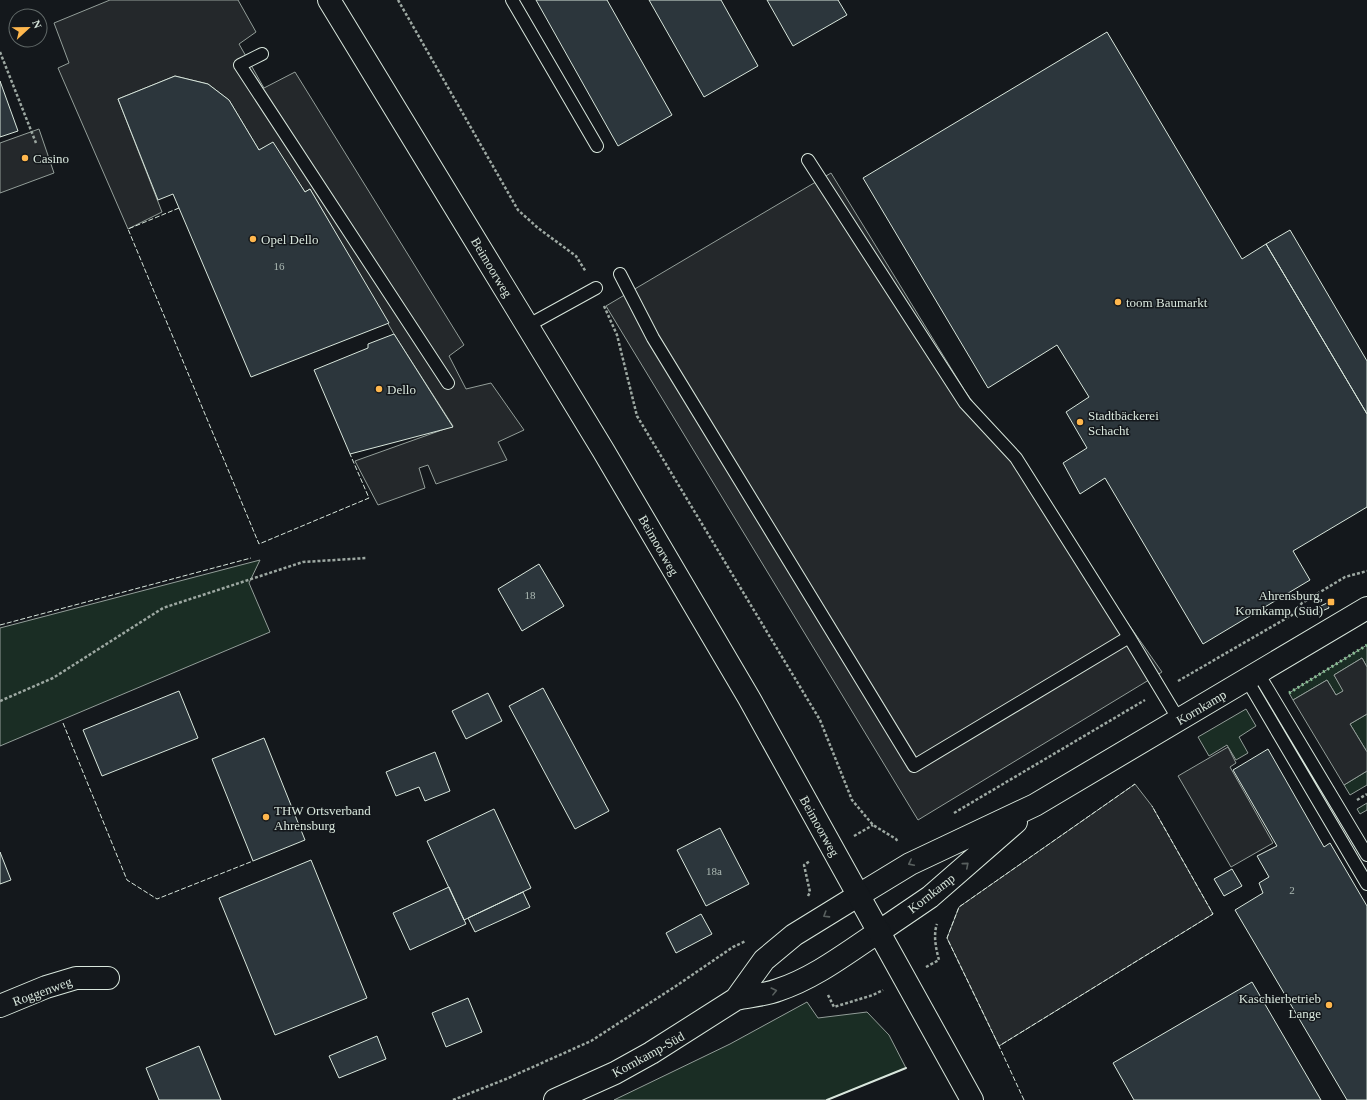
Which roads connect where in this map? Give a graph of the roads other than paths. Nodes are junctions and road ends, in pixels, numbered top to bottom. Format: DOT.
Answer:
graph roads {
  1 [pos="329,0"];
  2 [pos="512,0"];
  3 [pos="262,54"];
  4 [pos="596,146"];
  5 [pos="808,160"];
  6 [pos="620,274"];
  7 [pos="596,288"];
  8 [pos="528,326"];
  9 [pos="448,382"];
  10 [pos="1367,608"];
  11 [pos="1129,636"];
  12 [pos="1252,676"];
  13 [pos="1179,720"];
  14 [pos="1035,805"];
  15 [pos="1367,855"];
  16 [pos="1367,884"];
  17 [pos="859,895"];
  18 [pos="880,931"];
  19 [pos="108,978"];
  20 [pos="736,999"];
  21 [pos="0,1006"];
  22 [pos="555,1100"];
  23 [pos="972,1100"];
  1 -- 8 [label="street, Beimoorweg"];
  2 -- 4 [label="lane"];
  3 -- 9 [label="lane"];
  5 -- 11 [label="lane"];
  6 -- 11 [label="lane"];
  7 -- 8 [label="lane"];
  8 -- 17 [label="street, Beimoorweg"];
  10 -- 12 [label="street, Kornkamp"];
  11 -- 13 [label="lane"];
  12 -- 13 [label="street, Kornkamp"];
  12 -- 15 [label="lane"];
  12 -- 16 [label="lane"];
  13 -- 14 [label="street, Kornkamp"];
  14 -- 17 [label="street, Kornkamp, one-way"];
  18 -- 14 [label="street, Kornkamp, one-way"];
  17 -- 18 [label="street, Beimoorweg"];
  17 -- 20 [label="street, Kornkamp-Süd, one-way"];
  20 -- 18 [label="street, Kornkamp-Süd, one-way"];
  18 -- 23 [label="street, Beimoorweg"];
  19 -- 21 [label="street, Roggenweg"];
  20 -- 22 [label="street, Kornkamp-Süd"];
}
